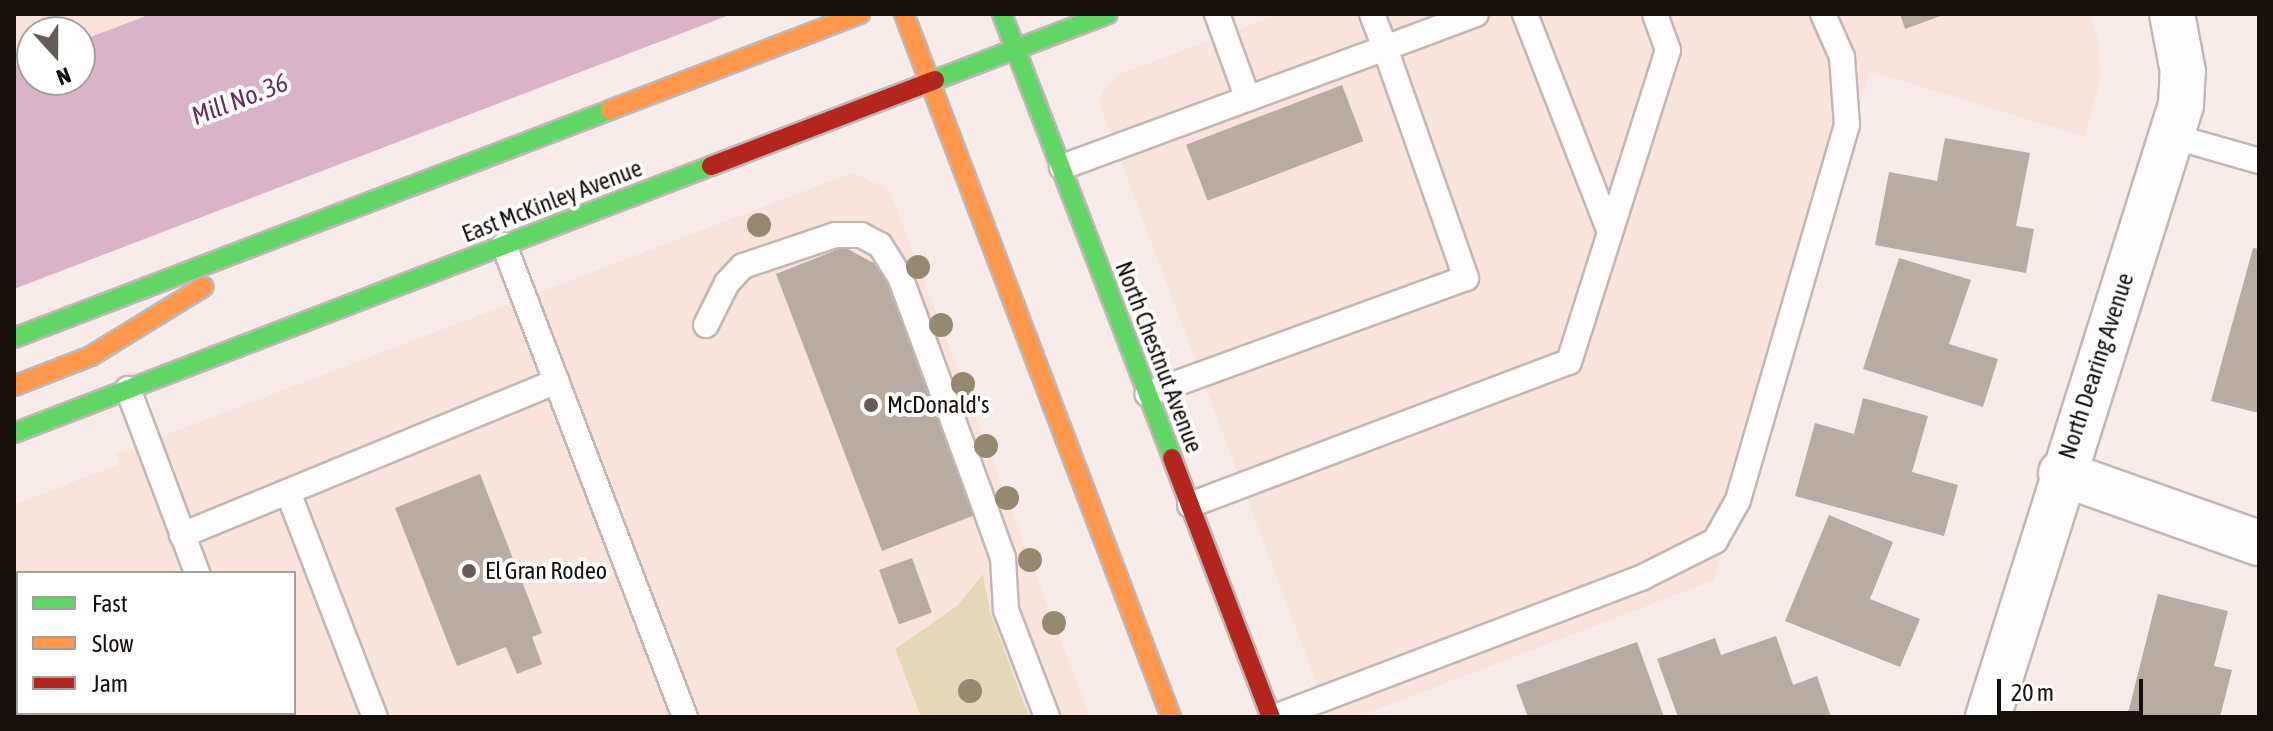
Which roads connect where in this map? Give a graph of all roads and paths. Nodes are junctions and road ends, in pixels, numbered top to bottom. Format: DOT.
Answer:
graph roads {
  1 [pos="860,14"];
  2 [pos="904,14"];
  3 [pos="1002,14"];
  4 [pos="1108,14"];
  5 [pos="1217,14"];
  6 [pos="1372,14"];
  7 [pos="1476,14"];
  8 [pos="1525,14"];
  9 [pos="1655,14"];
  10 [pos="1823,14"];
  11 [pos="2172,14"];
  12 [pos="1385,48"];
  13 [pos="1016,49"];
  14 [pos="930,83"];
  15 [pos="1248,99"];
  16 [pos="2172,136"];
  17 [pos="2259,161"];
  18 [pos="1062,167"];
  19 [pos="1609,230"];
  20 [pos="293,231"];
  21 [pos="504,245"];
  22 [pos="706,325"];
  23 [pos="14,338"];
  24 [pos="557,381"];
  25 [pos="14,386"];
  26 [pos="128,389"];
  27 [pos="1147,394"];
  28 [pos="14,433"];
  29 [pos="2061,473"];
  30 [pos="288,492"];
  31 [pos="1190,505"];
  32 [pos="182,535"];
  33 [pos="2259,543"];
  34 [pos="196,571"];
  35 [pos="375,717"];
  36 [pos="685,717"];
  37 [pos="1047,717"];
  38 [pos="1171,717"];
  39 [pos="1273,717"];
  40 [pos="1988,717"];
  1 -- 20 [label="main road"];
  2 -- 14 [label="main road"];
  3 -- 13 [label="main road, North Chestnut Avenue"];
  4 -- 13 [label="main road, East McKinley Avenue"];
  5 -- 15 [label="lane"];
  6 -- 12 [label="lane"];
  7 -- 12 [label="lane"];
  8 -- 19 [label="lane"];
  9 -- 19 [label="lane"];
  10 -- 39 [label="lane"];
  11 -- 16 [label="street, North Dearing Avenue"];
  12 -- 15 [label="lane"];
  12 -- 27 [label="lane"];
  13 -- 14 [label="main road, East McKinley Avenue"];
  13 -- 18 [label="main road, North Chestnut Avenue"];
  14 -- 21 [label="main road, East McKinley Avenue"];
  14 -- 38 [label="main road"];
  15 -- 18 [label="lane"];
  16 -- 17 [label="lane"];
  16 -- 29 [label="street, North Dearing Avenue"];
  18 -- 27 [label="main road, North Chestnut Avenue"];
  19 -- 31 [label="lane"];
  20 -- 23 [label="main road"];
  20 -- 25 [label="main road"];
  21 -- 24 [label="lane"];
  21 -- 26 [label="main road, East McKinley Avenue"];
  22 -- 37 [label="lane"];
  24 -- 30 [label="lane"];
  24 -- 36 [label="lane"];
  26 -- 28 [label="main road, East McKinley Avenue"];
  26 -- 32 [label="lane"];
  27 -- 31 [label="main road, North Chestnut Avenue"];
  29 -- 33 [label="street"];
  29 -- 40 [label="street, North Dearing Avenue"];
  30 -- 32 [label="lane"];
  30 -- 35 [label="lane"];
  31 -- 39 [label="main road, North Chestnut Avenue"];
  32 -- 34 [label="lane"];
}
